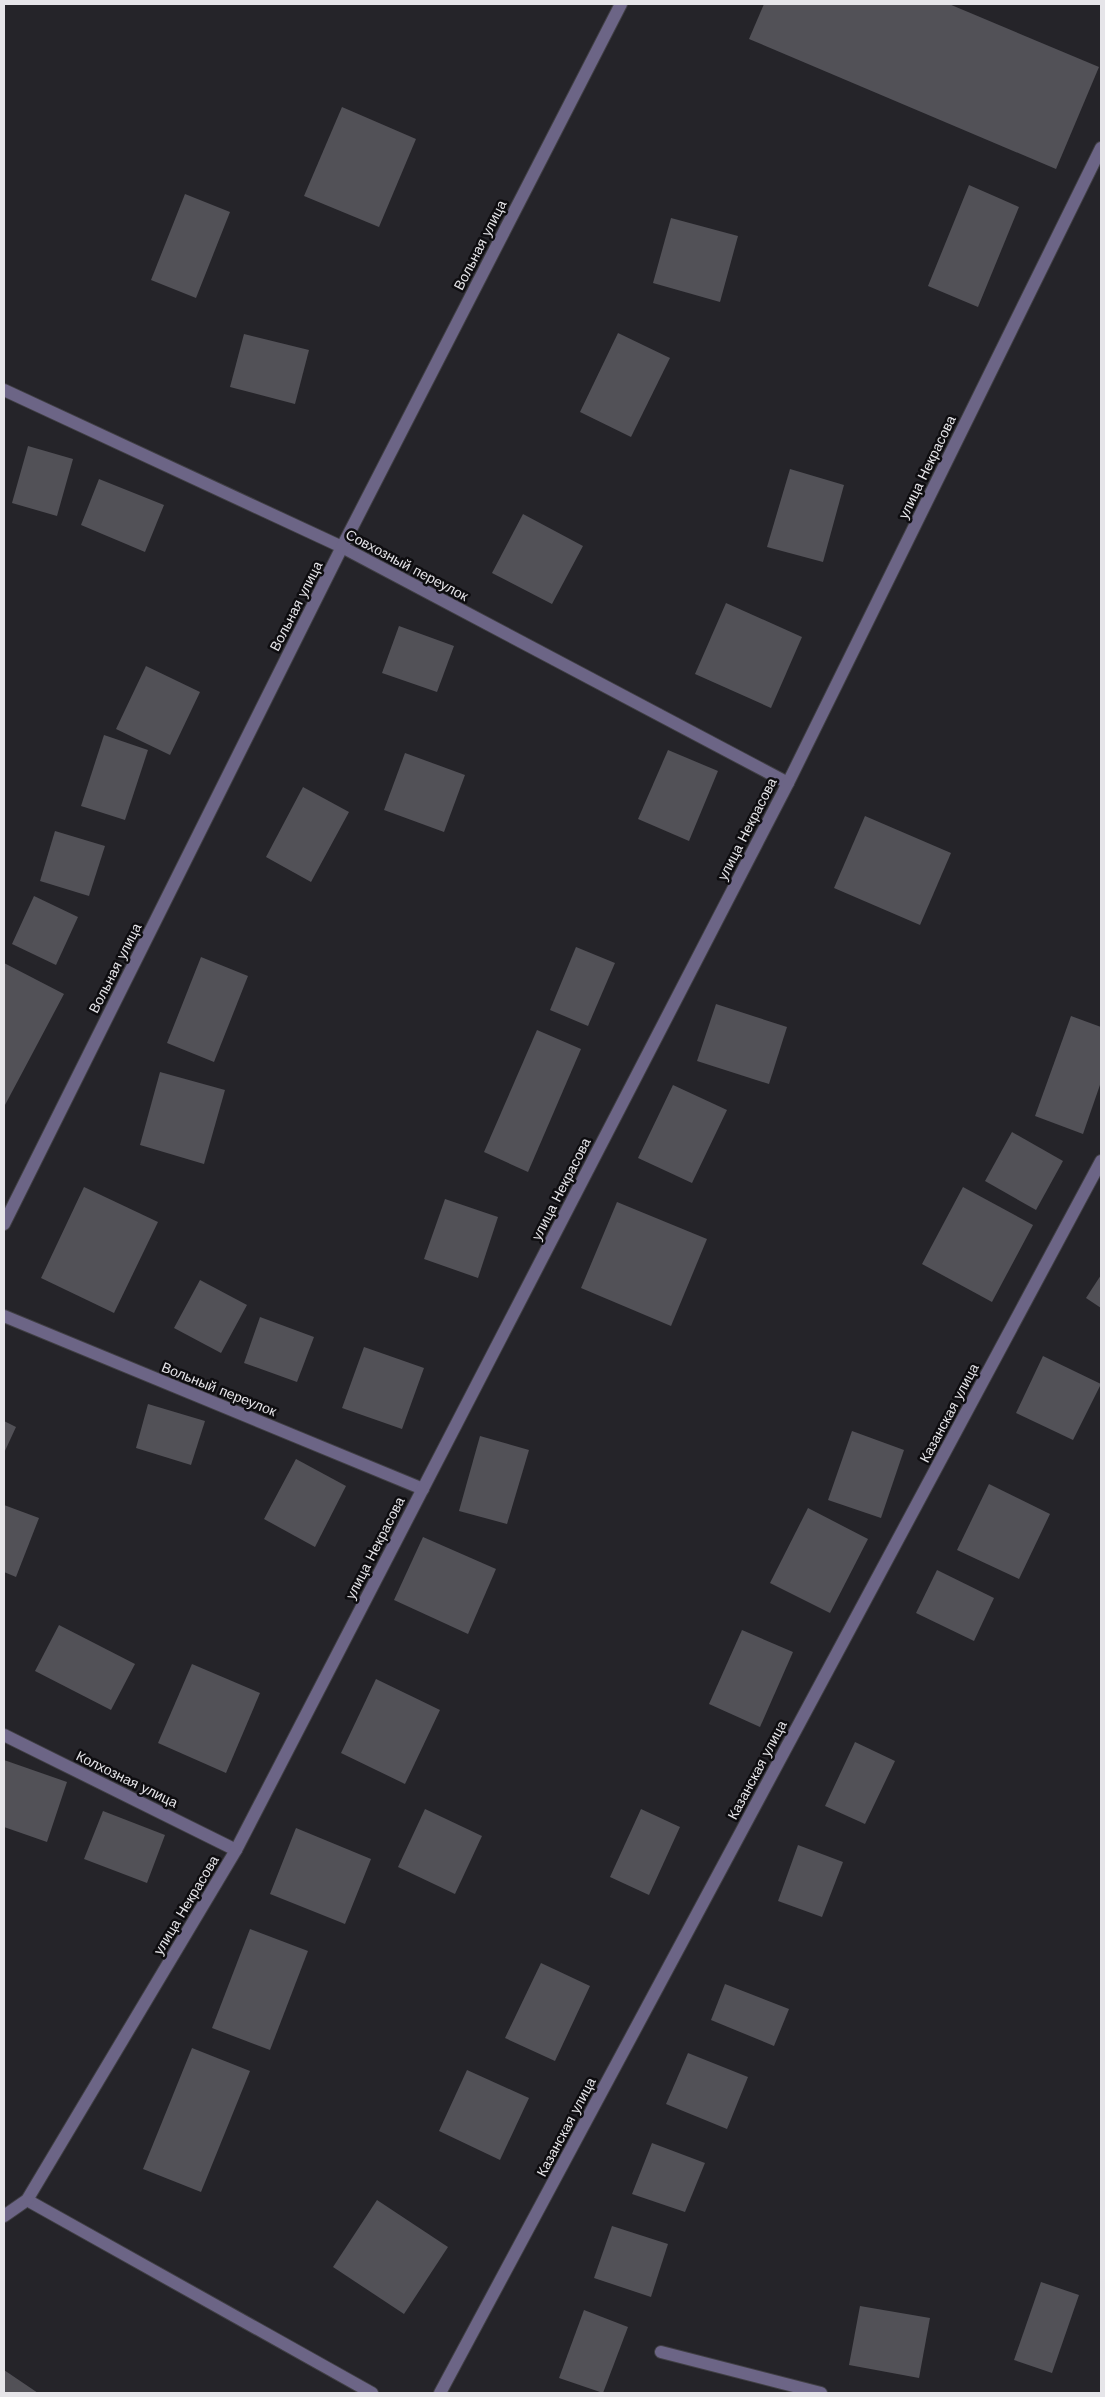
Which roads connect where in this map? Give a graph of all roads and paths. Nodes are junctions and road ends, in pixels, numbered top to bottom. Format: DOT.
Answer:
graph roads {
  1 [pos="621,4"];
  2 [pos="1101,148"];
  3 [pos="4,390"];
  4 [pos="342,548"];
  5 [pos="788,783"];
  6 [pos="1101,1161"];
  7 [pos="4,1224"];
  8 [pos="4,1316"];
  9 [pos="423,1489"];
  10 [pos="4,1735"];
  11 [pos="236,1850"];
  12 [pos="27,2200"];
  13 [pos="4,2216"];
  14 [pos="661,2352"];
  15 [pos="372,2393"];
  16 [pos="440,2393"];
  17 [pos="821,2393"];
  1 -- 4 [label="street, Вольная улица"];
  2 -- 5 [label="street, улица Некрасова"];
  3 -- 4 [label="street, Совхозный переулок"];
  4 -- 5 [label="street, Совхозный переулок"];
  4 -- 7 [label="street, Вольная улица"];
  5 -- 9 [label="street, улица Некрасова"];
  6 -- 16 [label="street, Казанская улица"];
  8 -- 9 [label="street, Вольный переулок"];
  9 -- 11 [label="street, улица Некрасова"];
  10 -- 11 [label="street, Колхозная улица"];
  11 -- 12 [label="street, улица Некрасова"];
  12 -- 13 [label="street, улица Некрасова"];
  12 -- 15 [label="street"];
  14 -- 17 [label="street"];
}
